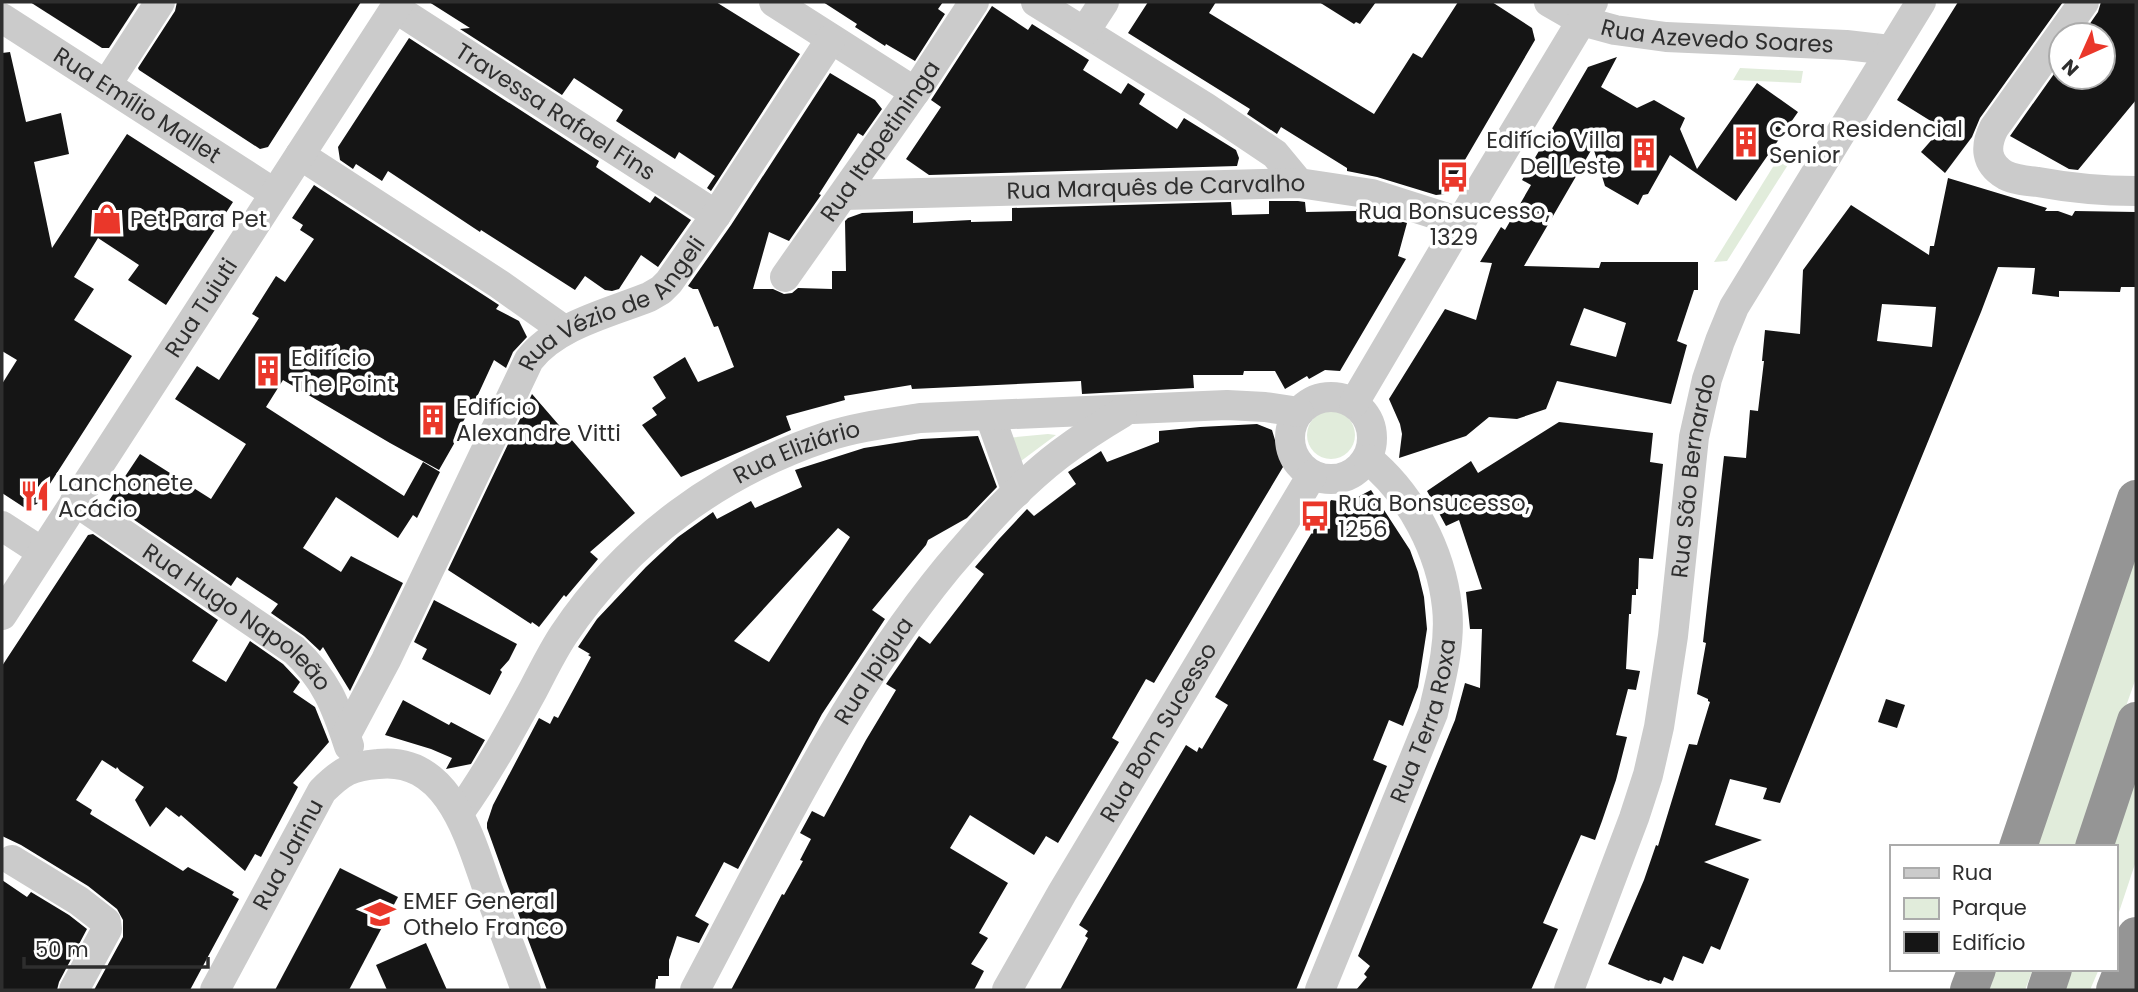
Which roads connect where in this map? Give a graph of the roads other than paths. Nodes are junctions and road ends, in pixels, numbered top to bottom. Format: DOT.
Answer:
graph roads {
  1 [pos="160,2"];
  2 [pos="774,2"];
  3 [pos="974,2"];
  4 [pos="1036,2"];
  5 [pos="1104,2"];
  6 [pos="1549,2"];
  7 [pos="1921,2"];
  8 [pos="2084,2"];
  9 [pos="397,5"];
  10 [pos="1587,11"];
  11 [pos="2,18"];
  12 [pos="1085,31"];
  13 [pos="831,39"];
  14 [pos="1890,51"];
  15 [pos="107,84"];
  16 [pos="915,92"];
  17 [pos="300,155"];
  18 [pos="1299,183"];
  19 [pos="2136,191"];
  20 [pos="274,193"];
  21 [pos="844,195"];
  22 [pos="716,215"];
  23 [pos="1460,222"];
  24 [pos="785,277"];
  25 [pos="564,330"];
  26 [pos="1354,403"];
  27 [pos="1126,410"];
  28 [pos="1299,412"];
  29 [pos="990,416"];
  30 [pos="1367,459"];
  31 [pos="1312,475"];
  32 [pos="1017,492"];
  33 [pos="2136,499"];
  34 [pos="75,501"];
  35 [pos="2,526"];
  36 [pos="42,552"];
  37 [pos="2,615"];
  38 [pos="2136,721"];
  39 [pos="346,736"];
  40 [pos="356,766"];
  41 [pos="459,813"];
  42 [pos="2019,845"];
  43 [pos="2095,845"];
  44 [pos="12,860"];
  45 [pos="2136,936"];
  46 [pos="1976,971"];
  47 [pos="2052,971"];
  48 [pos="74,990"];
  49 [pos="215,990"];
  50 [pos="526,990"];
  51 [pos="695,990"];
  52 [pos="1007,990"];
  53 [pos="1320,990"];
  54 [pos="1569,990"];
  55 [pos="1969,990"];
  56 [pos="2046,990"];
  57 [pos="2115,990"];
  1 -- 15 [label="street"];
  2 -- 13 [label="street"];
  3 -- 16 [label="street, Rua Itapetininga"];
  4 -- 12 [label="street"];
  5 -- 12 [label="street"];
  6 -- 10 [label="street, Rua Azevedo Soares"];
  7 -- 14 [label="street, Rua São Bernardo"];
  8 -- 19 [label="street"];
  9 -- 17 [label="street, Rua Tuiuti"];
  9 -- 22 [label="street, Travessa Rafael Fins"];
  10 -- 14 [label="street, Rua Azevedo Soares"];
  10 -- 23 [label="street"];
  11 -- 15 [label="street, Rua Emílio Mallet"];
  12 -- 18 [label="street"];
  13 -- 16 [label="street"];
  13 -- 22 [label="street, Rua Vézio de Angeli"];
  14 -- 54 [label="street, Rua São Bernardo"];
  15 -- 20 [label="street, Rua Emílio Mallet"];
  16 -- 21 [label="street, Rua Itapetininga"];
  17 -- 20 [label="street, Rua Tuiuti"];
  17 -- 25 [label="street"];
  18 -- 21 [label="street, Rua Marquês de Carvalho"];
  18 -- 23 [label="street, Rua Marquês de Carvalho"];
  20 -- 34 [label="street, Rua Tuiuti"];
  21 -- 24 [label="street, Rua Itapetininga"];
  22 -- 25 [label="street, Rua Vézio de Angeli"];
  23 -- 26 [label="street"];
  25 -- 39 [label="street, Rua Vézio de Angeli"];
  26 -- 28 [label="street"];
  26 -- 30 [label="street"];
  27 -- 28 [label="street, Rua Eliziário"];
  27 -- 29 [label="street, Rua Eliziário"];
  27 -- 32 [label="street, Rua Ipigua"];
  28 -- 31 [label="street"];
  29 -- 32 [label="street"];
  29 -- 41 [label="street, Rua Eliziário"];
  30 -- 31 [label="street"];
  30 -- 53 [label="street, Rua Terra Roxa"];
  31 -- 52 [label="street, Rua Bom Sucesso"];
  32 -- 51 [label="street, Rua Ipigua"];
  33 -- 42 [label="highway"];
  34 -- 36 [label="street, Rua Tuiuti"];
  34 -- 39 [label="street, Rua Hugo Napoleão"];
  35 -- 36 [label="street"];
  36 -- 37 [label="street, Rua Tuiuti"];
  38 -- 43 [label="highway"];
  39 -- 40 [label="street, Rua Hugo Napoleão"];
  40 -- 41 [label="street"];
  40 -- 49 [label="street, Rua Jarinu"];
  41 -- 50 [label="street"];
  44 -- 48 [label="street"];
  45 -- 57 [label="highway"];
  46 -- 55 [label="highway"];
  47 -- 56 [label="highway"];
}
